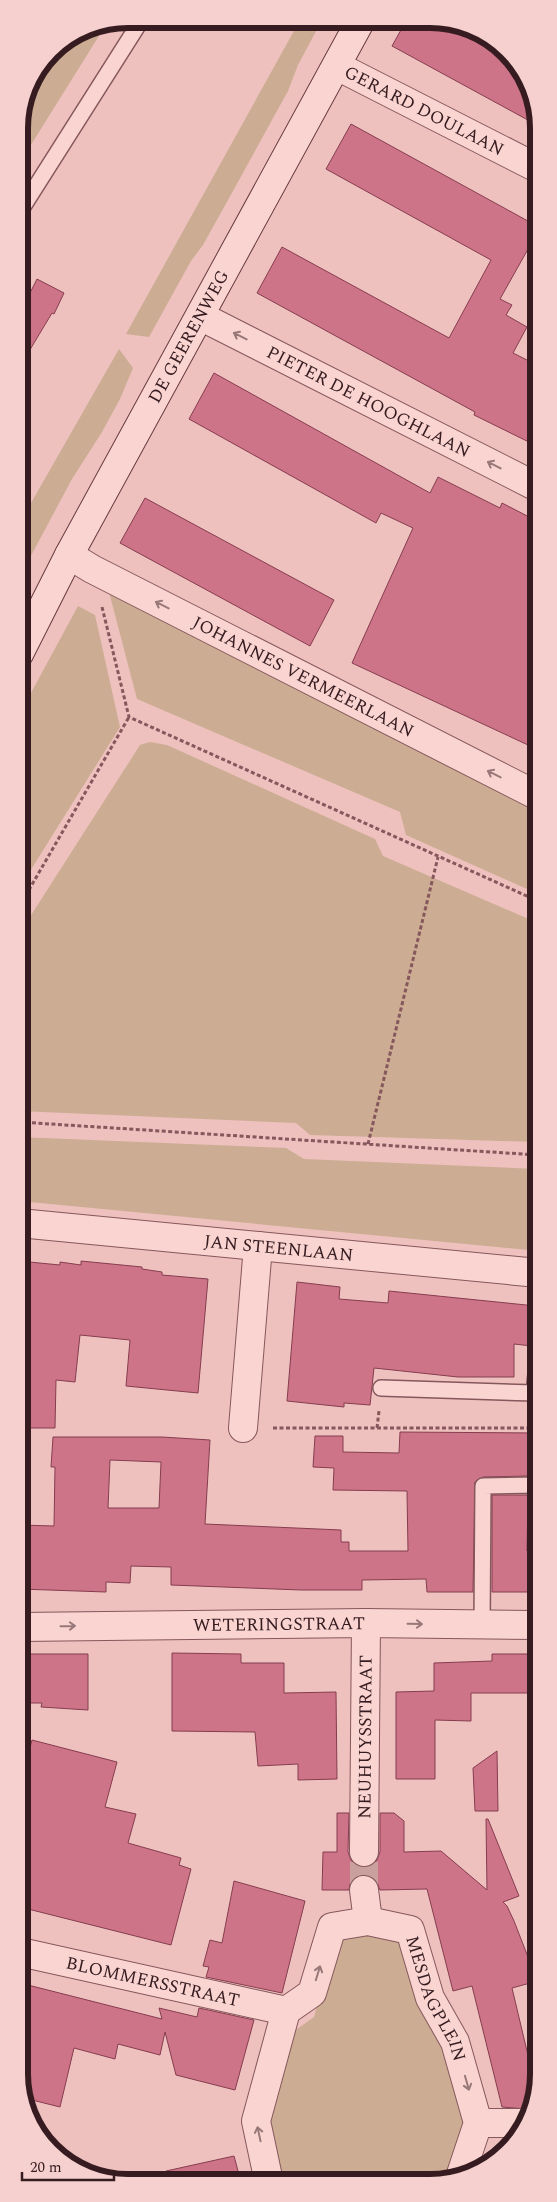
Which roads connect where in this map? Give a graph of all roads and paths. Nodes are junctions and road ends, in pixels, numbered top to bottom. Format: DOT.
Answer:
graph roads {
  1 [pos="136,28"];
  2 [pos="357,28"];
  3 [pos="336,66"];
  4 [pos="530,164"];
  5 [pos="28,200"];
  6 [pos="200,316"];
  7 [pos="530,483"];
  8 [pos="81,562"];
  9 [pos="28,634"];
  10 [pos="129,717"];
  11 [pos="530,792"];
  12 [pos="438,856"];
  13 [pos="28,891"];
  14 [pos="530,898"];
  15 [pos="28,1123"];
  16 [pos="368,1144"];
  17 [pos="529,1154"];
  18 [pos="28,1224"];
  19 [pos="258,1246"];
  20 [pos="529,1272"];
  21 [pos="381,1388"];
  22 [pos="529,1393"];
  23 [pos="243,1428"];
  24 [pos="529,1428"];
  25 [pos="529,1485"];
  26 [pos="366,1623"];
  27 [pos="529,1625"];
  28 [pos="482,1626"];
  29 [pos="28,1627"];
  30 [pos="364,1852"];
  31 [pos="364,1890"];
  32 [pos="368,1921"];
  33 [pos="28,1954"];
  34 [pos="286,2011"];
  35 [pos="478,2123"];
  36 [pos="517,2123"];
  37 [pos="463,2169"];
  38 [pos="267,2174"];
  1 -- 5 [label="lane"];
  2 -- 3 [label="street, DE GEERENWEG"];
  3 -- 4 [label="street, GERARD DOULAAN"];
  3 -- 6 [label="street, DE GEERENWEG"];
  7 -- 6 [label="street, PIETER DE HOOGHLAAN, one-way"];
  6 -- 8 [label="street, DE GEERENWEG"];
  8 -- 9 [label="street, DE GEERENWEG"];
  8 -- 10 [label="path"];
  11 -- 8 [label="street, JOHANNES VERMEERLAAN, one-way"];
  10 -- 12 [label="path"];
  10 -- 13 [label="path"];
  12 -- 14 [label="path"];
  12 -- 16 [label="path"];
  15 -- 16 [label="path"];
  16 -- 17 [label="path"];
  18 -- 19 [label="street, JAN STEENLAAN"];
  19 -- 20 [label="street, JAN STEENLAAN"];
  19 -- 23 [label="street"];
  21 -- 22 [label="lane"];
  23 -- 24 [label="path"];
  25 -- 28 [label="lane"];
  26 -- 28 [label="street, WETERINGSTRAAT, one-way"];
  29 -- 26 [label="street, WETERINGSTRAAT, one-way"];
  26 -- 30 [label="street, NEUHUYSSTRAAT"];
  27 -- 28 [label="street, WETERINGSTRAAT"];
  31 -- 32 [label="street"];
  34 -- 32 [label="street, MESDAGPLEIN, one-way"];
  32 -- 35 [label="street, MESDAGPLEIN, one-way"];
  33 -- 34 [label="street, BLOMMERSSTRAAT"];
  38 -- 34 [label="street, one-way"];
  35 -- 36 [label="street"];
  35 -- 37 [label="street"];
}
